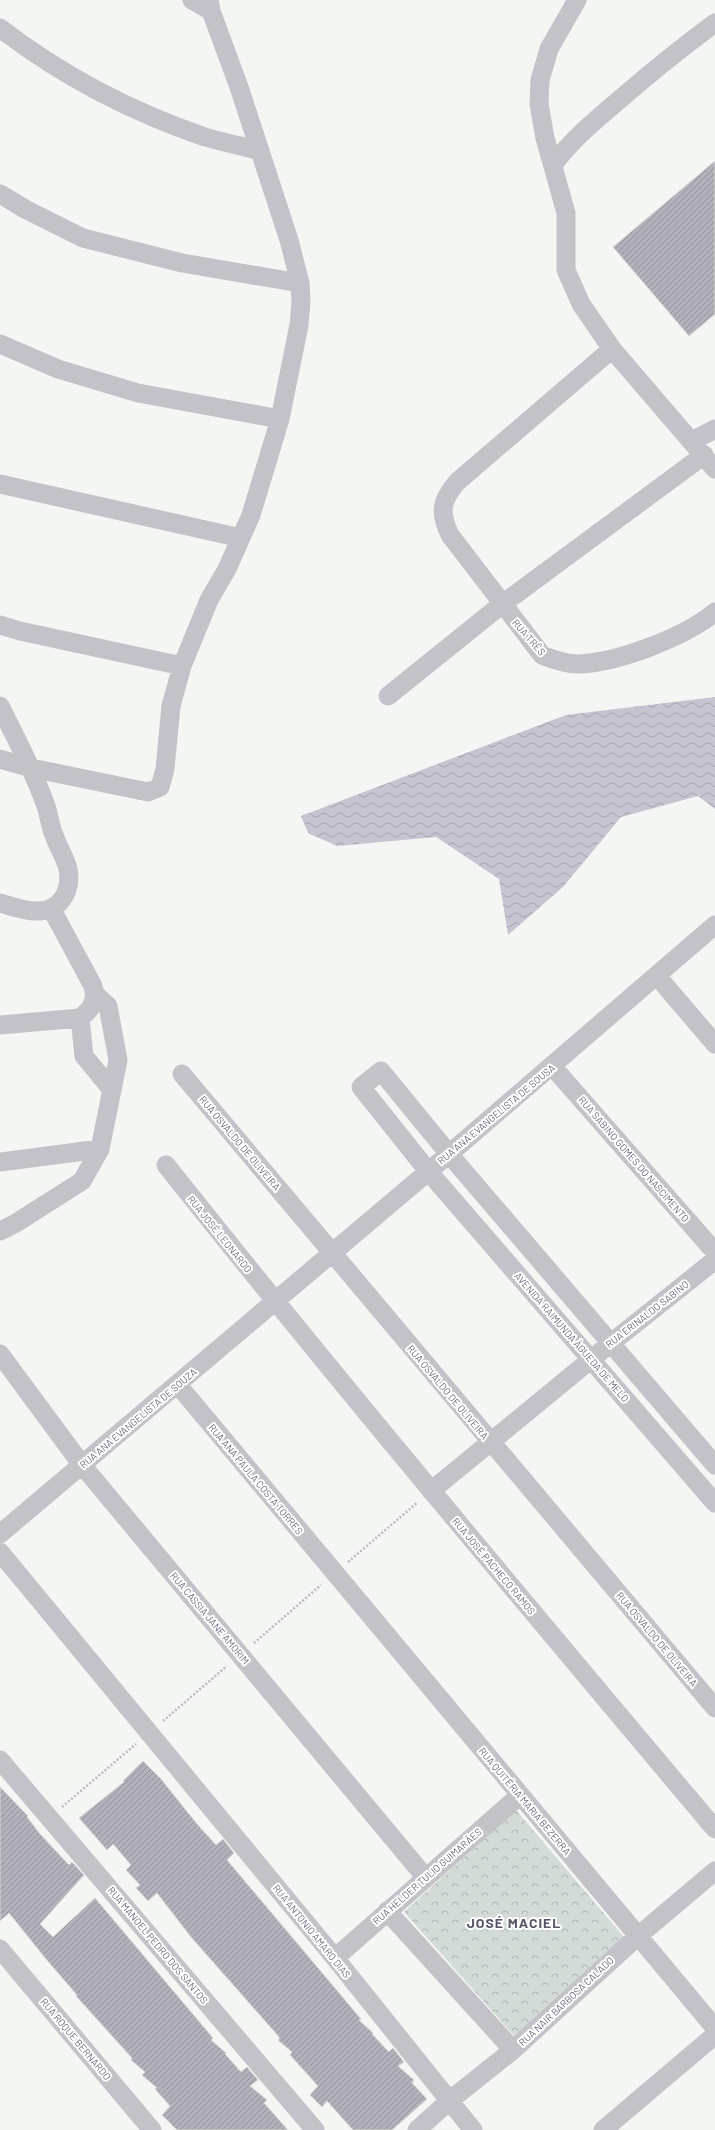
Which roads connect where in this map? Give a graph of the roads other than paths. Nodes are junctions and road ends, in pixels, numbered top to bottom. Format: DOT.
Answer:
graph roads {
  1 [pos="192,0"];
  2 [pos="578,0"];
  3 [pos="210,6"];
  4 [pos="715,23"];
  5 [pos="0,28"];
  6 [pos="258,150"];
  7 [pos="553,165"];
  8 [pos="0,194"];
  9 [pos="300,283"];
  10 [pos="0,344"];
  11 [pos="612,349"];
  12 [pos="280,419"];
  13 [pos="715,429"];
  14 [pos="704,455"];
  15 [pos="0,484"];
  16 [pos="241,538"];
  17 [pos="502,604"];
  18 [pos="715,612"];
  19 [pos="0,625"];
  20 [pos="182,666"];
  21 [pos="388,696"];
  22 [pos="0,706"];
  23 [pos="0,759"];
  24 [pos="31,768"];
  25 [pos="0,903"];
  26 [pos="50,908"];
  27 [pos="715,925"];
  28 [pos="658,976"];
  29 [pos="95,994"];
  30 [pos="80,1018"];
  31 [pos="0,1025"];
  32 [pos="715,1044"];
  33 [pos="552,1066"];
  34 [pos="182,1074"];
  35 [pos="112,1090"];
  36 [pos="100,1149"];
  37 [pos="449,1154"];
  38 [pos="0,1162"];
  39 [pos="166,1165"];
  40 [pos="428,1171"];
  41 [pos="0,1231"];
  42 [pos="715,1252"];
  43 [pos="332,1254"];
  44 [pos="715,1260"];
  45 [pos="275,1302"];
  46 [pos="611,1342"];
  47 [pos="0,1354"];
  48 [pos="591,1359"];
  49 [pos="178,1384"];
  50 [pos="490,1442"];
  51 [pos="82,1465"];
  52 [pos="715,1465"];
  53 [pos="431,1491"];
  54 [pos="715,1503"];
  55 [pos="0,1534"];
  56 [pos="0,1552"];
  57 [pos="335,1573"];
  58 [pos="715,1708"];
  59 [pos="0,1760"];
  60 [pos="520,1795"];
  61 [pos="715,1829"];
  62 [pos="715,1871"];
  63 [pos="426,1878"];
  64 [pos="387,1912"];
  65 [pos="638,1936"];
  66 [pos="0,1949"];
  67 [pos="334,1958"];
  68 [pos="715,2028"];
  69 [pos="715,2035"];
  70 [pos="513,2050"];
  71 [pos="449,2101"];
  72 [pos="152,2130"];
  73 [pos="315,2130"];
  74 [pos="417,2130"];
  75 [pos="473,2130"];
  76 [pos="603,2130"];
  1 -- 3 [label="street"];
  2 -- 7 [label="street"];
  3 -- 6 [label="street"];
  4 -- 7 [label="street"];
  5 -- 6 [label="street"];
  6 -- 9 [label="street"];
  7 -- 11 [label="street"];
  8 -- 9 [label="street"];
  9 -- 12 [label="street"];
  10 -- 12 [label="street"];
  11 -- 14 [label="street"];
  11 -- 17 [label="street, RUA TRÊS"];
  12 -- 16 [label="street"];
  13 -- 14 [label="street"];
  14 -- 17 [label="street"];
  15 -- 16 [label="street"];
  16 -- 20 [label="street"];
  17 -- 18 [label="street, RUA TRÊS"];
  17 -- 21 [label="street"];
  19 -- 20 [label="street"];
  20 -- 24 [label="street"];
  22 -- 24 [label="street"];
  23 -- 24 [label="street"];
  24 -- 26 [label="street"];
  25 -- 26 [label="street"];
  26 -- 29 [label="street"];
  27 -- 28 [label="street, RUA ANA EVANGELISTA DE SOUSA"];
  28 -- 32 [label="street"];
  28 -- 33 [label="street, RUA ANA EVANGELISTA DE SOUSA"];
  29 -- 30 [label="street"];
  29 -- 35 [label="street"];
  30 -- 31 [label="street"];
  30 -- 35 [label="street"];
  33 -- 37 [label="street, RUA ANA EVANGELISTA DE SOUSA"];
  33 -- 42 [label="street, RUA SABINO GOMES DO NASCIMENTO"];
  34 -- 43 [label="street, RUA OSVALDO DE OLIVEIRA"];
  35 -- 36 [label="street"];
  36 -- 38 [label="street"];
  36 -- 41 [label="street"];
  37 -- 40 [label="street, RUA ANA EVANGELISTA DE SOUSA"];
  37 -- 40 [label="street, AVENIDA RAIMUNDA ÀGUEDA DE MELO"];
  37 -- 46 [label="street"];
  39 -- 45 [label="street, RUA JOSÉ LEONARDO"];
  40 -- 43 [label="street, RUA ANA EVANGELISTA DE SOUSA"];
  40 -- 48 [label="street, AVENIDA RAIMUNDA ÀGUEDA DE MELO"];
  43 -- 45 [label="street, RUA ANA EVANGELISTA DE SOUSA"];
  43 -- 50 [label="street, RUA OSVALDO DE OLIVEIRA"];
  44 -- 46 [label="street, RUA ERINALDO SABINO"];
  45 -- 49 [label="street, RUA ANA EVANGELISTA DE SOUZA"];
  45 -- 53 [label="street, RUA JOSÉ PACHECO RAMOS"];
  46 -- 48 [label="street, RUA ERINALDO SABINO"];
  46 -- 52 [label="street"];
  47 -- 51 [label="street, RUA CASSIA JANE AMORIM"];
  48 -- 50 [label="street, RUA ERINALDO SABINO"];
  48 -- 54 [label="street, AVENIDA RAIMUNDA ÀGUEDA DE MELO"];
  49 -- 51 [label="street, RUA ANA EVANGELISTA DE SOUZA"];
  49 -- 57 [label="street, RUA ANA PAULA COSTA TORRES"];
  50 -- 53 [label="street, RUA ERINALDO SABINO"];
  50 -- 58 [label="street, RUA OSVALDO DE OLIVEIRA"];
  51 -- 55 [label="street, RUA ANA EVANGELISTA DE SOUZA"];
  51 -- 63 [label="street, RUA CASSIA JANE AMORIM"];
  53 -- 61 [label="street, RUA JOSÉ PACHECO RAMOS"];
  56 -- 67 [label="street, RUA ANTONIO AMARO DIAS"];
  57 -- 60 [label="street, RUA QUITÉRIA MARIA BEZERRA"];
  59 -- 73 [label="street, RUA MANOEL PEDRO DOS SANTOS"];
  60 -- 63 [label="street, RUA HELDER TULIO GUIMARÃES"];
  60 -- 65 [label="street, RUA QUITÉRIA MARIA BEZERRA"];
  62 -- 65 [label="street, RUA NAIR BARBOSA CALADO"];
  63 -- 64 [label="street, RUA HELDER TULIO GUIMARÃES"];
  64 -- 67 [label="street, RUA HELDER TULIO GUIMARÃES"];
  64 -- 70 [label="street"];
  65 -- 68 [label="street, RUA QUITÉRIA MARIA BEZERRA"];
  65 -- 70 [label="street, RUA NAIR BARBOSA CALADO"];
  66 -- 72 [label="street, RUA ROQUE BERNARDO"];
  67 -- 71 [label="street, RUA ANTONIO AMARO DIAS"];
  69 -- 76 [label="street"];
  70 -- 71 [label="street, RUA NAIR BARBOSA CALADO"];
  71 -- 74 [label="street, RUA NAIR BARBOSA CALADO"];
  71 -- 75 [label="street, RUA ANTONIO AMARO DIAS"];
}
